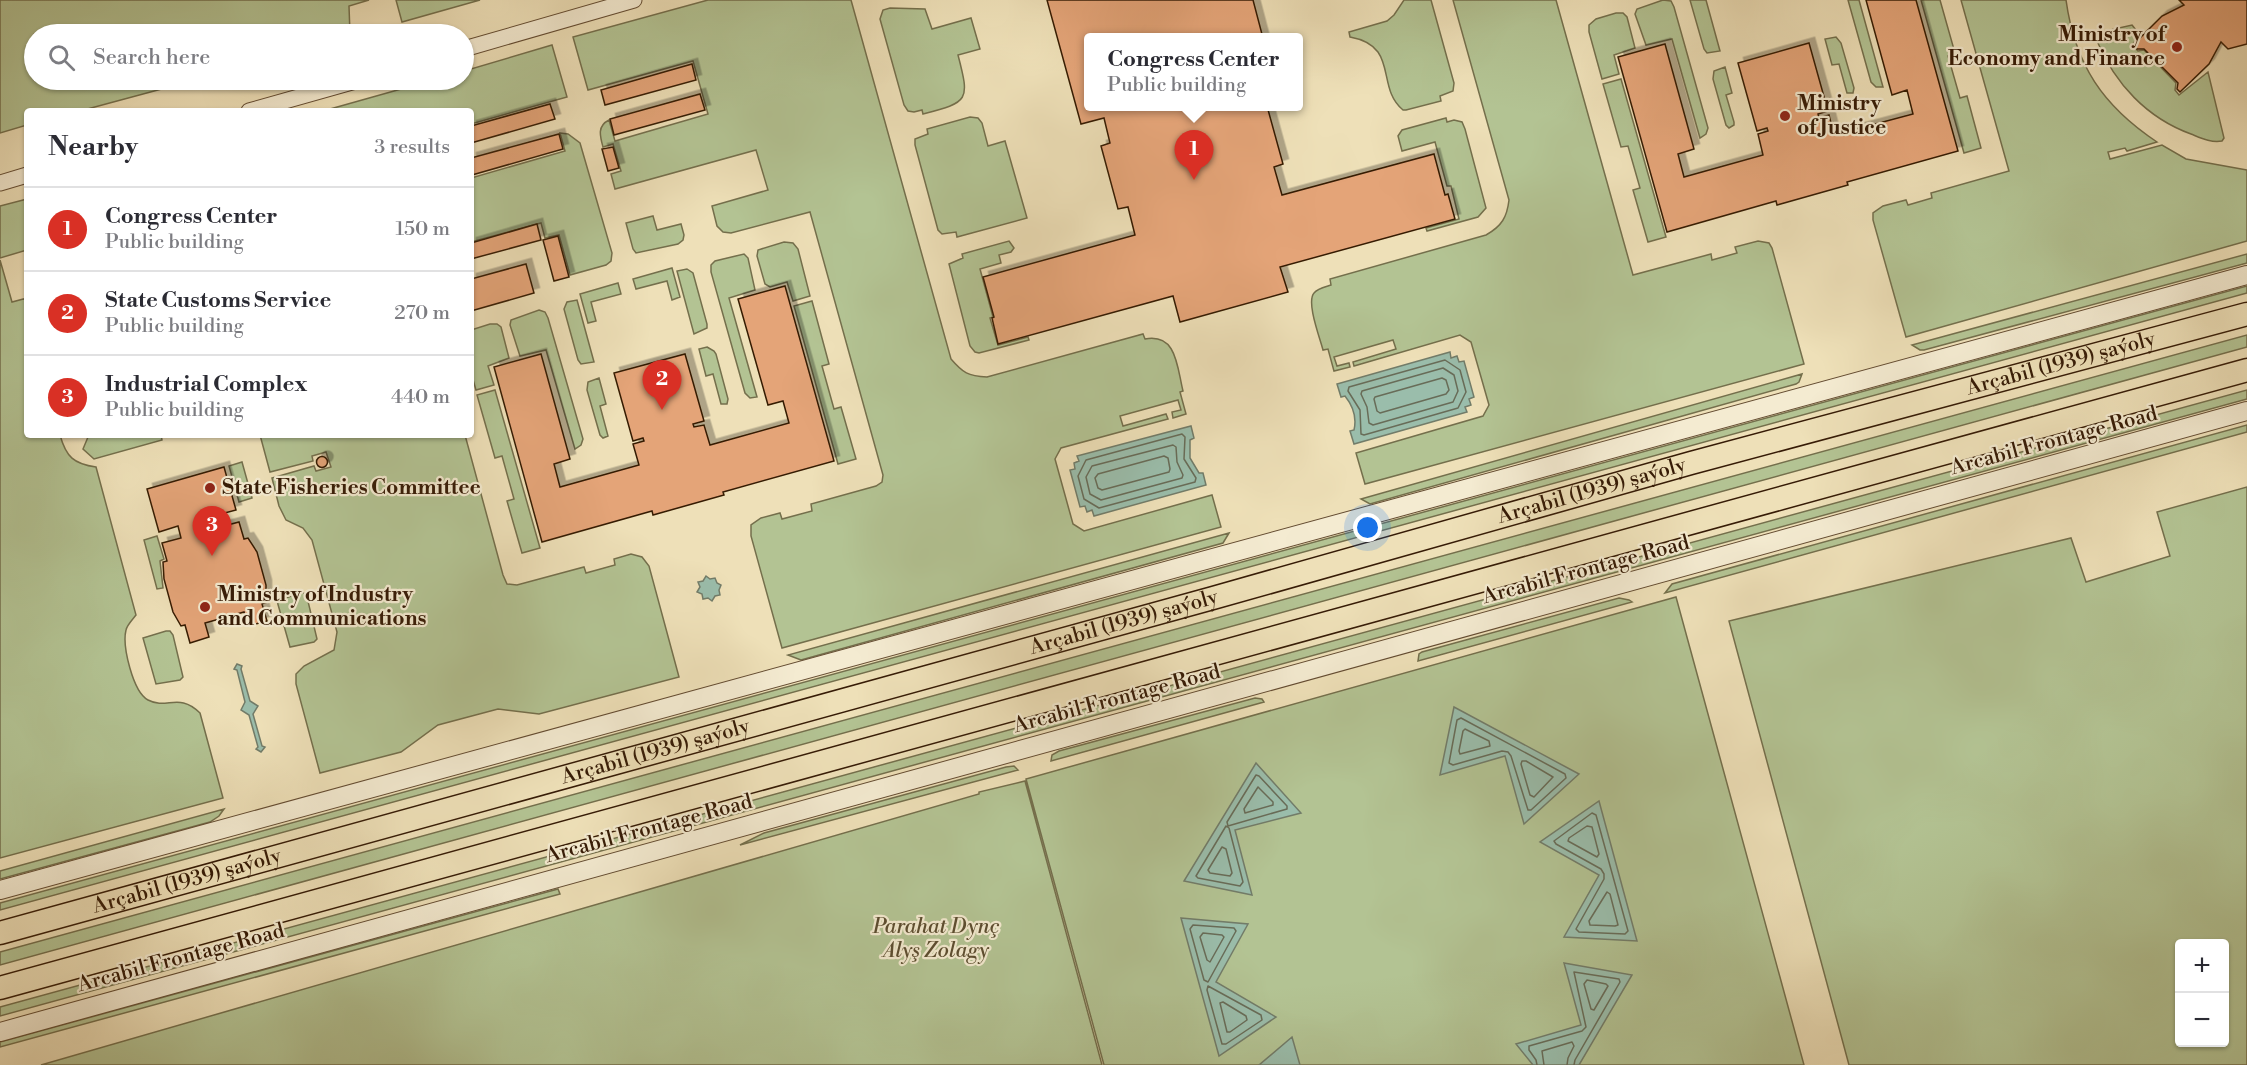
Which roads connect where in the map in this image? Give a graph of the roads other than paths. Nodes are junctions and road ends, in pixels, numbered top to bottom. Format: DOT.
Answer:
graph roads {
  1 [pos="634,0"];
  2 [pos="474,46"];
  3 [pos="323,90"];
  4 [pos="260,108"];
  5 [pos="24,176"];
  6 [pos="0,183"];
  7 [pos="2247,275"];
  8 [pos="2247,314"];
  9 [pos="2247,370"];
  10 [pos="2247,411"];
  11 [pos="0,890"];
  12 [pos="0,933"];
  13 [pos="0,988"];
  14 [pos="0,1032"];
  1 -- 2 [label="street"];
  3 -- 4 [label="street"];
  5 -- 6 [label="street"];
  7 -- 11 [label="street"];
  8 -- 12 [label="main road, Arçabil (1939) şaýoly"];
  9 -- 13 [label="main road"];
  10 -- 14 [label="street, Arcabil Frontage Road"];
}
